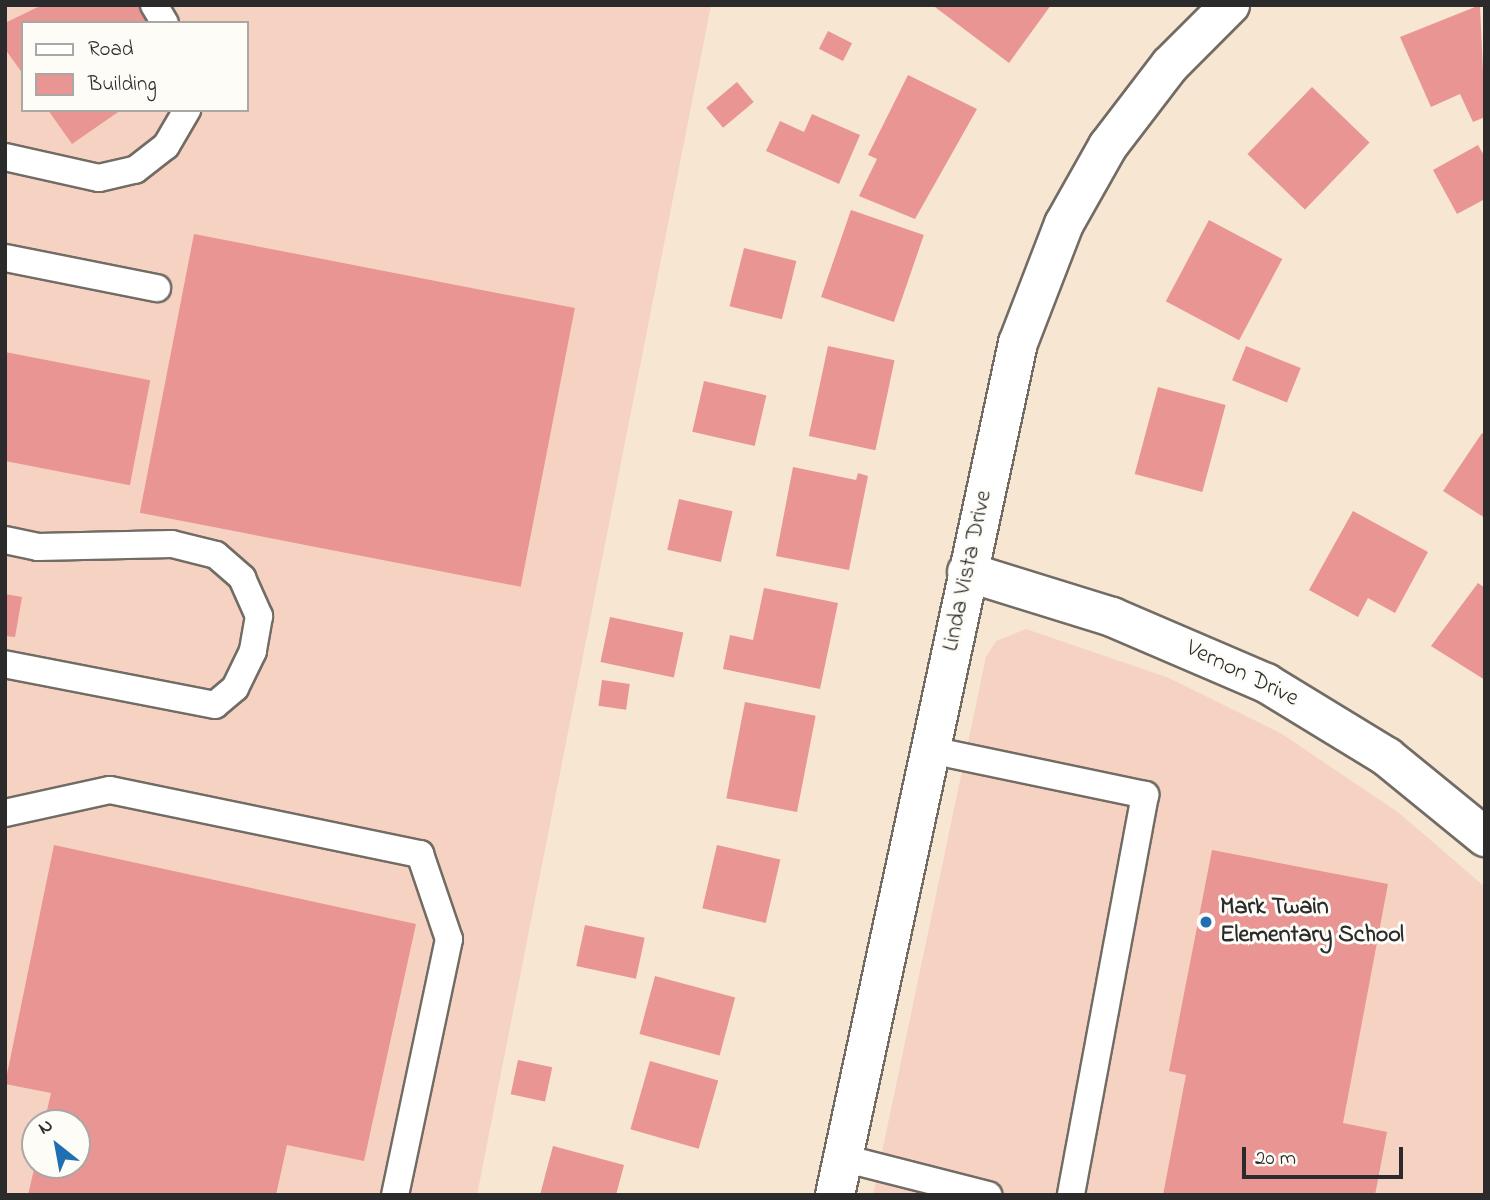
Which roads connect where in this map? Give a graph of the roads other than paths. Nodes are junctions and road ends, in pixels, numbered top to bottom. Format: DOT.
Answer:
graph roads {
  1 [pos="154,5"];
  2 [pos="1230,5"];
  3 [pos="165,21"];
  4 [pos="186,112"];
  5 [pos="5,157"];
  6 [pos="5,258"];
  7 [pos="158,288"];
  8 [pos="5,540"];
  9 [pos="967,572"];
  10 [pos="5,664"];
  11 [pos="930,750"];
  12 [pos="5,813"];
  13 [pos="1485,837"];
  14 [pos="842,1157"];
  15 [pos="395,1195"];
  16 [pos="835,1195"];
  17 [pos="988,1195"];
  18 [pos="1071,1195"];
  1 -- 3 [label="lane"];
  2 -- 9 [label="street, Linda Vista Drive"];
  4 -- 5 [label="lane"];
  6 -- 7 [label="lane"];
  8 -- 10 [label="lane"];
  9 -- 11 [label="street, Linda Vista Drive"];
  9 -- 13 [label="street, Vernon Drive"];
  11 -- 14 [label="street, Linda Vista Drive"];
  11 -- 18 [label="lane"];
  12 -- 15 [label="lane"];
  14 -- 16 [label="street, Linda Vista Drive"];
  14 -- 17 [label="lane"];
}
